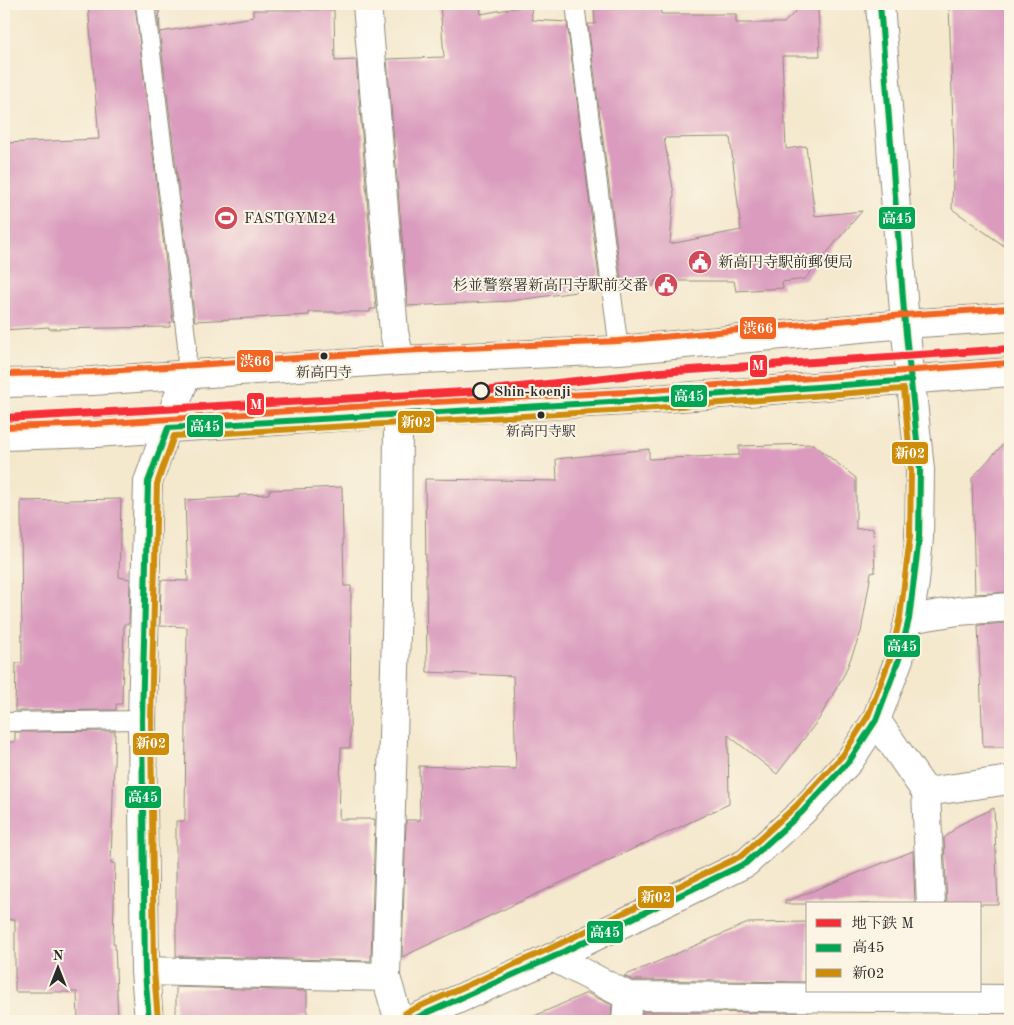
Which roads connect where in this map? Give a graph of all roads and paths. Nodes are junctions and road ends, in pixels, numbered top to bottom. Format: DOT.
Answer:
graph roads {
  1 [pos="146,4"];
  2 [pos="367,4"];
  3 [pos="575,4"];
  4 [pos="880,4"];
  5 [pos="1010,317"];
  6 [pos="905,324"];
  7 [pos="619,350"];
  8 [pos="400,360"];
  9 [pos="1010,372"];
  10 [pos="186,376"];
  11 [pos="912,380"];
  12 [pos="4,383"];
  13 [pos="398,413"];
  14 [pos="168,428"];
  15 [pos="4,436"];
  16 [pos="1010,607"];
  17 [pos="909,619"];
  18 [pos="142,720"];
  19 [pos="876,720"];
  20 [pos="4,722"];
  21 [pos="1010,780"];
  22 [pos="926,792"];
  23 [pos="931,902"];
  24 [pos="553,957"];
  25 [pos="146,972"];
  26 [pos="386,977"];
  27 [pos="1010,999"];
  28 [pos="936,1003"];
  29 [pos="627,1009"];
  30 [pos="149,1021"];
  31 [pos="399,1021"];
  32 [pos="409,1021"];
  1 -- 10 [label="lane"];
  2 -- 8 [label="street"];
  3 -- 7 [label="lane"];
  4 -- 6 [label="street"];
  5 -- 6 [label="street"];
  6 -- 7 [label="street"];
  6 -- 11 [label="street"];
  7 -- 8 [label="street"];
  8 -- 10 [label="street"];
  9 -- 11 [label="street"];
  10 -- 12 [label="street"];
  10 -- 14 [label="street"];
  11 -- 13 [label="street"];
  11 -- 17 [label="street"];
  13 -- 14 [label="street"];
  13 -- 26 [label="street"];
  14 -- 15 [label="street"];
  14 -- 18 [label="street"];
  16 -- 17 [label="street"];
  17 -- 19 [label="street"];
  18 -- 20 [label="lane"];
  18 -- 25 [label="street"];
  19 -- 22 [label="street"];
  19 -- 24 [label="street"];
  21 -- 22 [label="street"];
  22 -- 23 [label="street"];
  24 -- 29 [label="street"];
  24 -- 32 [label="street"];
  25 -- 26 [label="street"];
  25 -- 30 [label="street"];
  26 -- 31 [label="street"];
  27 -- 28 [label="street"];
  28 -- 29 [label="street"];
}
